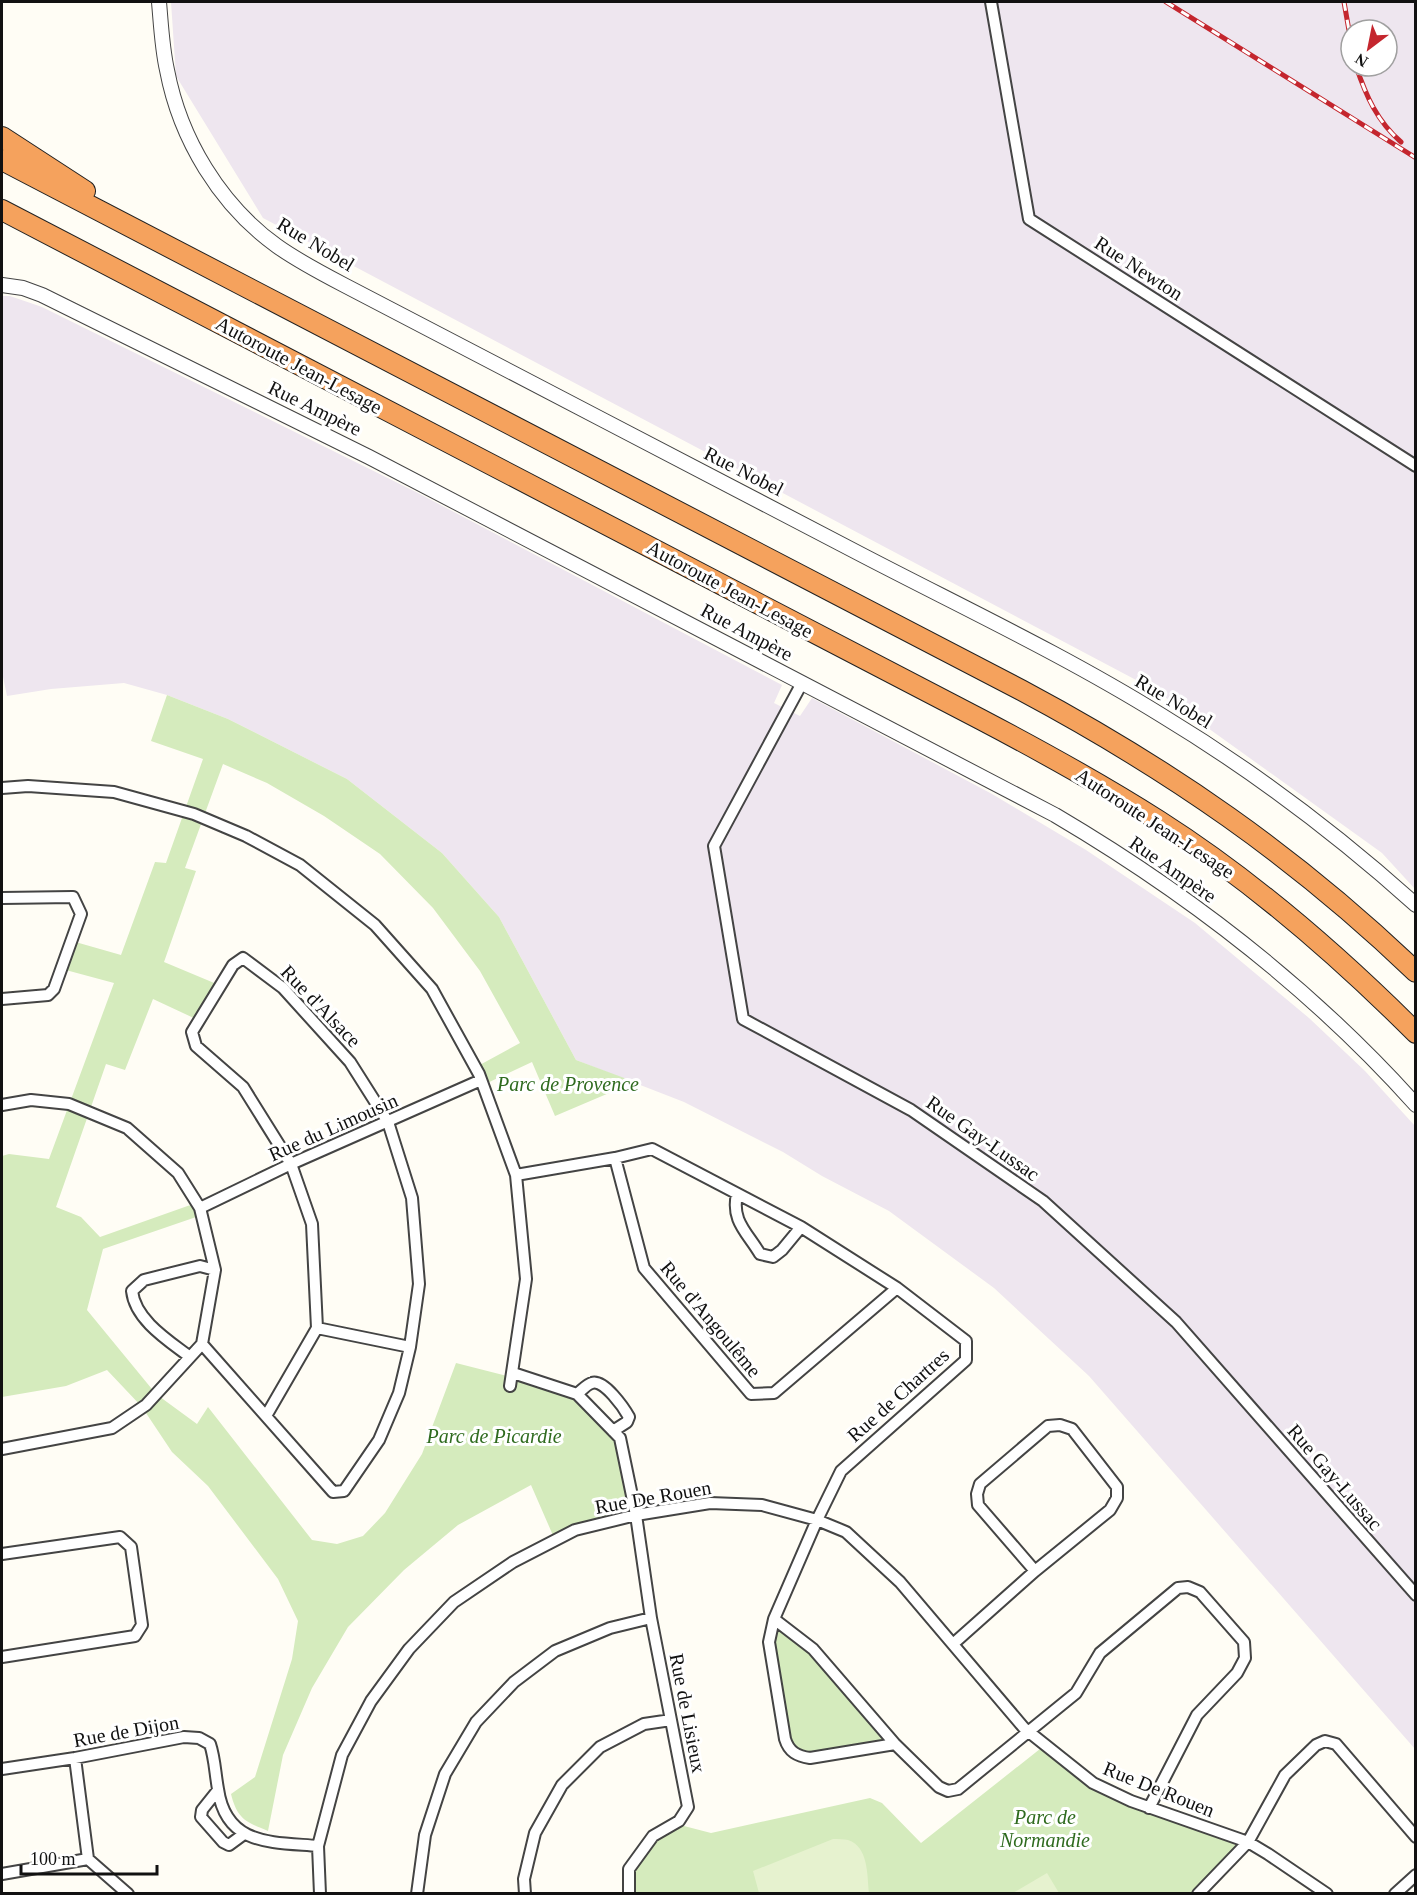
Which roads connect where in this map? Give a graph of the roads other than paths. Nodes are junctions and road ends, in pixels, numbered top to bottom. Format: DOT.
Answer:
graph roads {
  1 [pos="159,2"];
  2 [pos="991,2"];
  3 [pos="2,137"];
  4 [pos="2,160"];
  5 [pos="2,210"];
  6 [pos="2,226"];
  7 [pos="177,251"];
  8 [pos="140,281"];
  9 [pos="2,285"];
  10 [pos="1416,466"];
  11 [pos="802,682"];
  12 [pos="2,788"];
  13 [pos="2,898"];
  14 [pos="1416,905"];
  15 [pos="1416,972"];
  16 [pos="2,999"];
  17 [pos="1416,1033"];
  18 [pos="481,1080"];
  19 [pos="2,1105"];
  20 [pos="1416,1105"];
  21 [pos="388,1122"];
  22 [pos="615,1158"];
  23 [pos="291,1164"];
  24 [pos="516,1175"];
  25 [pos="737,1194"];
  26 [pos="200,1208"];
  27 [pos="801,1227"];
  28 [pos="215,1270"];
  29 [pos="897,1288"];
  30 [pos="317,1328"];
  31 [pos="202,1344"];
  32 [pos="410,1347"];
  33 [pos="190,1356"];
  34 [pos="513,1373"];
  35 [pos="510,1386"];
  36 [pos="577,1394"];
  37 [pos="266,1416"];
  38 [pos="613,1431"];
  39 [pos="2,1449"];
  40 [pos="636,1515"];
  41 [pos="817,1520"];
  42 [pos="2,1554"];
  43 [pos="1035,1571"];
  44 [pos="1416,1595"];
  45 [pos="651,1618"];
  46 [pos="774,1619"];
  47 [pos="952,1644"];
  48 [pos="2,1657"];
  49 [pos="671,1720"];
  50 [pos="1028,1731"];
  51 [pos="895,1744"];
  52 [pos="75,1758"];
  53 [pos="2,1769"];
  54 [pos="218,1790"];
  55 [pos="1149,1808"];
  56 [pos="244,1834"];
  57 [pos="1416,1837"];
  58 [pos="1248,1842"];
  59 [pos="318,1846"];
  60 [pos="88,1859"];
  61 [pos="2,1874"];
  62 [pos="1416,1875"];
  63 [pos="128,1893"];
  64 [pos="320,1893"];
  65 [pos="417,1893"];
  66 [pos="525,1893"];
  67 [pos="629,1893"];
  68 [pos="1198,1893"];
  69 [pos="1327,1893"];
  70 [pos="1395,1893"];
  1 -- 14 [label="street, Rue Nobel"];
  2 -- 10 [label="street, Rue Newton"];
  3 -- 7 [label="highway"];
  4 -- 7 [label="highway"];
  5 -- 8 [label="highway, Autoroute Jean-Lesage"];
  6 -- 8 [label="highway"];
  7 -- 15 [label="highway"];
  8 -- 17 [label="highway, Autoroute Jean-Lesage"];
  9 -- 11 [label="street, Rue Ampère"];
  11 -- 20 [label="street, Rue Ampère"];
  11 -- 44 [label="street, Rue Gay-Lussac"];
  12 -- 18 [label="street"];
  13 -- 16 [label="street"];
  18 -- 21 [label="street, Rue du Limousin"];
  18 -- 24 [label="street"];
  19 -- 26 [label="street"];
  21 -- 23 [label="street, Rue du Limousin"];
  21 -- 23 [label="street, Rue d'Alsace"];
  21 -- 32 [label="street"];
  22 -- 24 [label="street, Rue de Chartres"];
  22 -- 25 [label="street, Rue de Chartres"];
  22 -- 29 [label="street, Rue d'Angoulême"];
  23 -- 26 [label="street, Rue du Limousin"];
  23 -- 30 [label="street"];
  24 -- 34 [label="street"];
  25 -- 27 [label="street, Rue de Chartres"];
  25 -- 27 [label="street"];
  26 -- 28 [label="street"];
  27 -- 29 [label="street, Rue de Chartres"];
  28 -- 31 [label="street"];
  28 -- 33 [label="street"];
  29 -- 41 [label="street, Rue de Chartres"];
  30 -- 32 [label="street"];
  30 -- 37 [label="street"];
  31 -- 33 [label="street"];
  31 -- 37 [label="street"];
  32 -- 37 [label="street"];
  33 -- 39 [label="street"];
  34 -- 35 [label="street"];
  34 -- 36 [label="street"];
  36 -- 38 [label="street"];
  36 -- 38 [label="street"];
  38 -- 40 [label="street, Rue de Lisieux"];
  40 -- 41 [label="street, Rue De Rouen"];
  40 -- 45 [label="street, Rue de Lisieux"];
  40 -- 59 [label="street, Rue De Rouen"];
  41 -- 46 [label="street, Rue de Chartres"];
  41 -- 47 [label="street, Rue De Rouen"];
  42 -- 48 [label="street"];
  43 -- 43 [label="street"];
  43 -- 47 [label="street"];
  45 -- 49 [label="street, Rue de Lisieux"];
  45 -- 65 [label="street"];
  46 -- 51 [label="street"];
  46 -- 51 [label="street, Rue de Chartres"];
  47 -- 50 [label="street, Rue De Rouen"];
  49 -- 66 [label="street"];
  49 -- 67 [label="street, Rue de Lisieux"];
  50 -- 51 [label="street"];
  50 -- 55 [label="street, Rue De Rouen"];
  50 -- 55 [label="street"];
  52 -- 53 [label="street, Rue de Dijon"];
  52 -- 54 [label="street, Rue de Dijon"];
  52 -- 60 [label="street"];
  54 -- 56 [label="street, Rue de Dijon"];
  54 -- 56 [label="street"];
  55 -- 58 [label="street, Rue De Rouen"];
  56 -- 59 [label="street"];
  57 -- 58 [label="street"];
  58 -- 68 [label="street"];
  58 -- 69 [label="street, Rue De Rouen"];
  59 -- 64 [label="street, Rue De Rouen"];
  60 -- 61 [label="street"];
  60 -- 63 [label="street"];
  62 -- 70 [label="street"];
}
